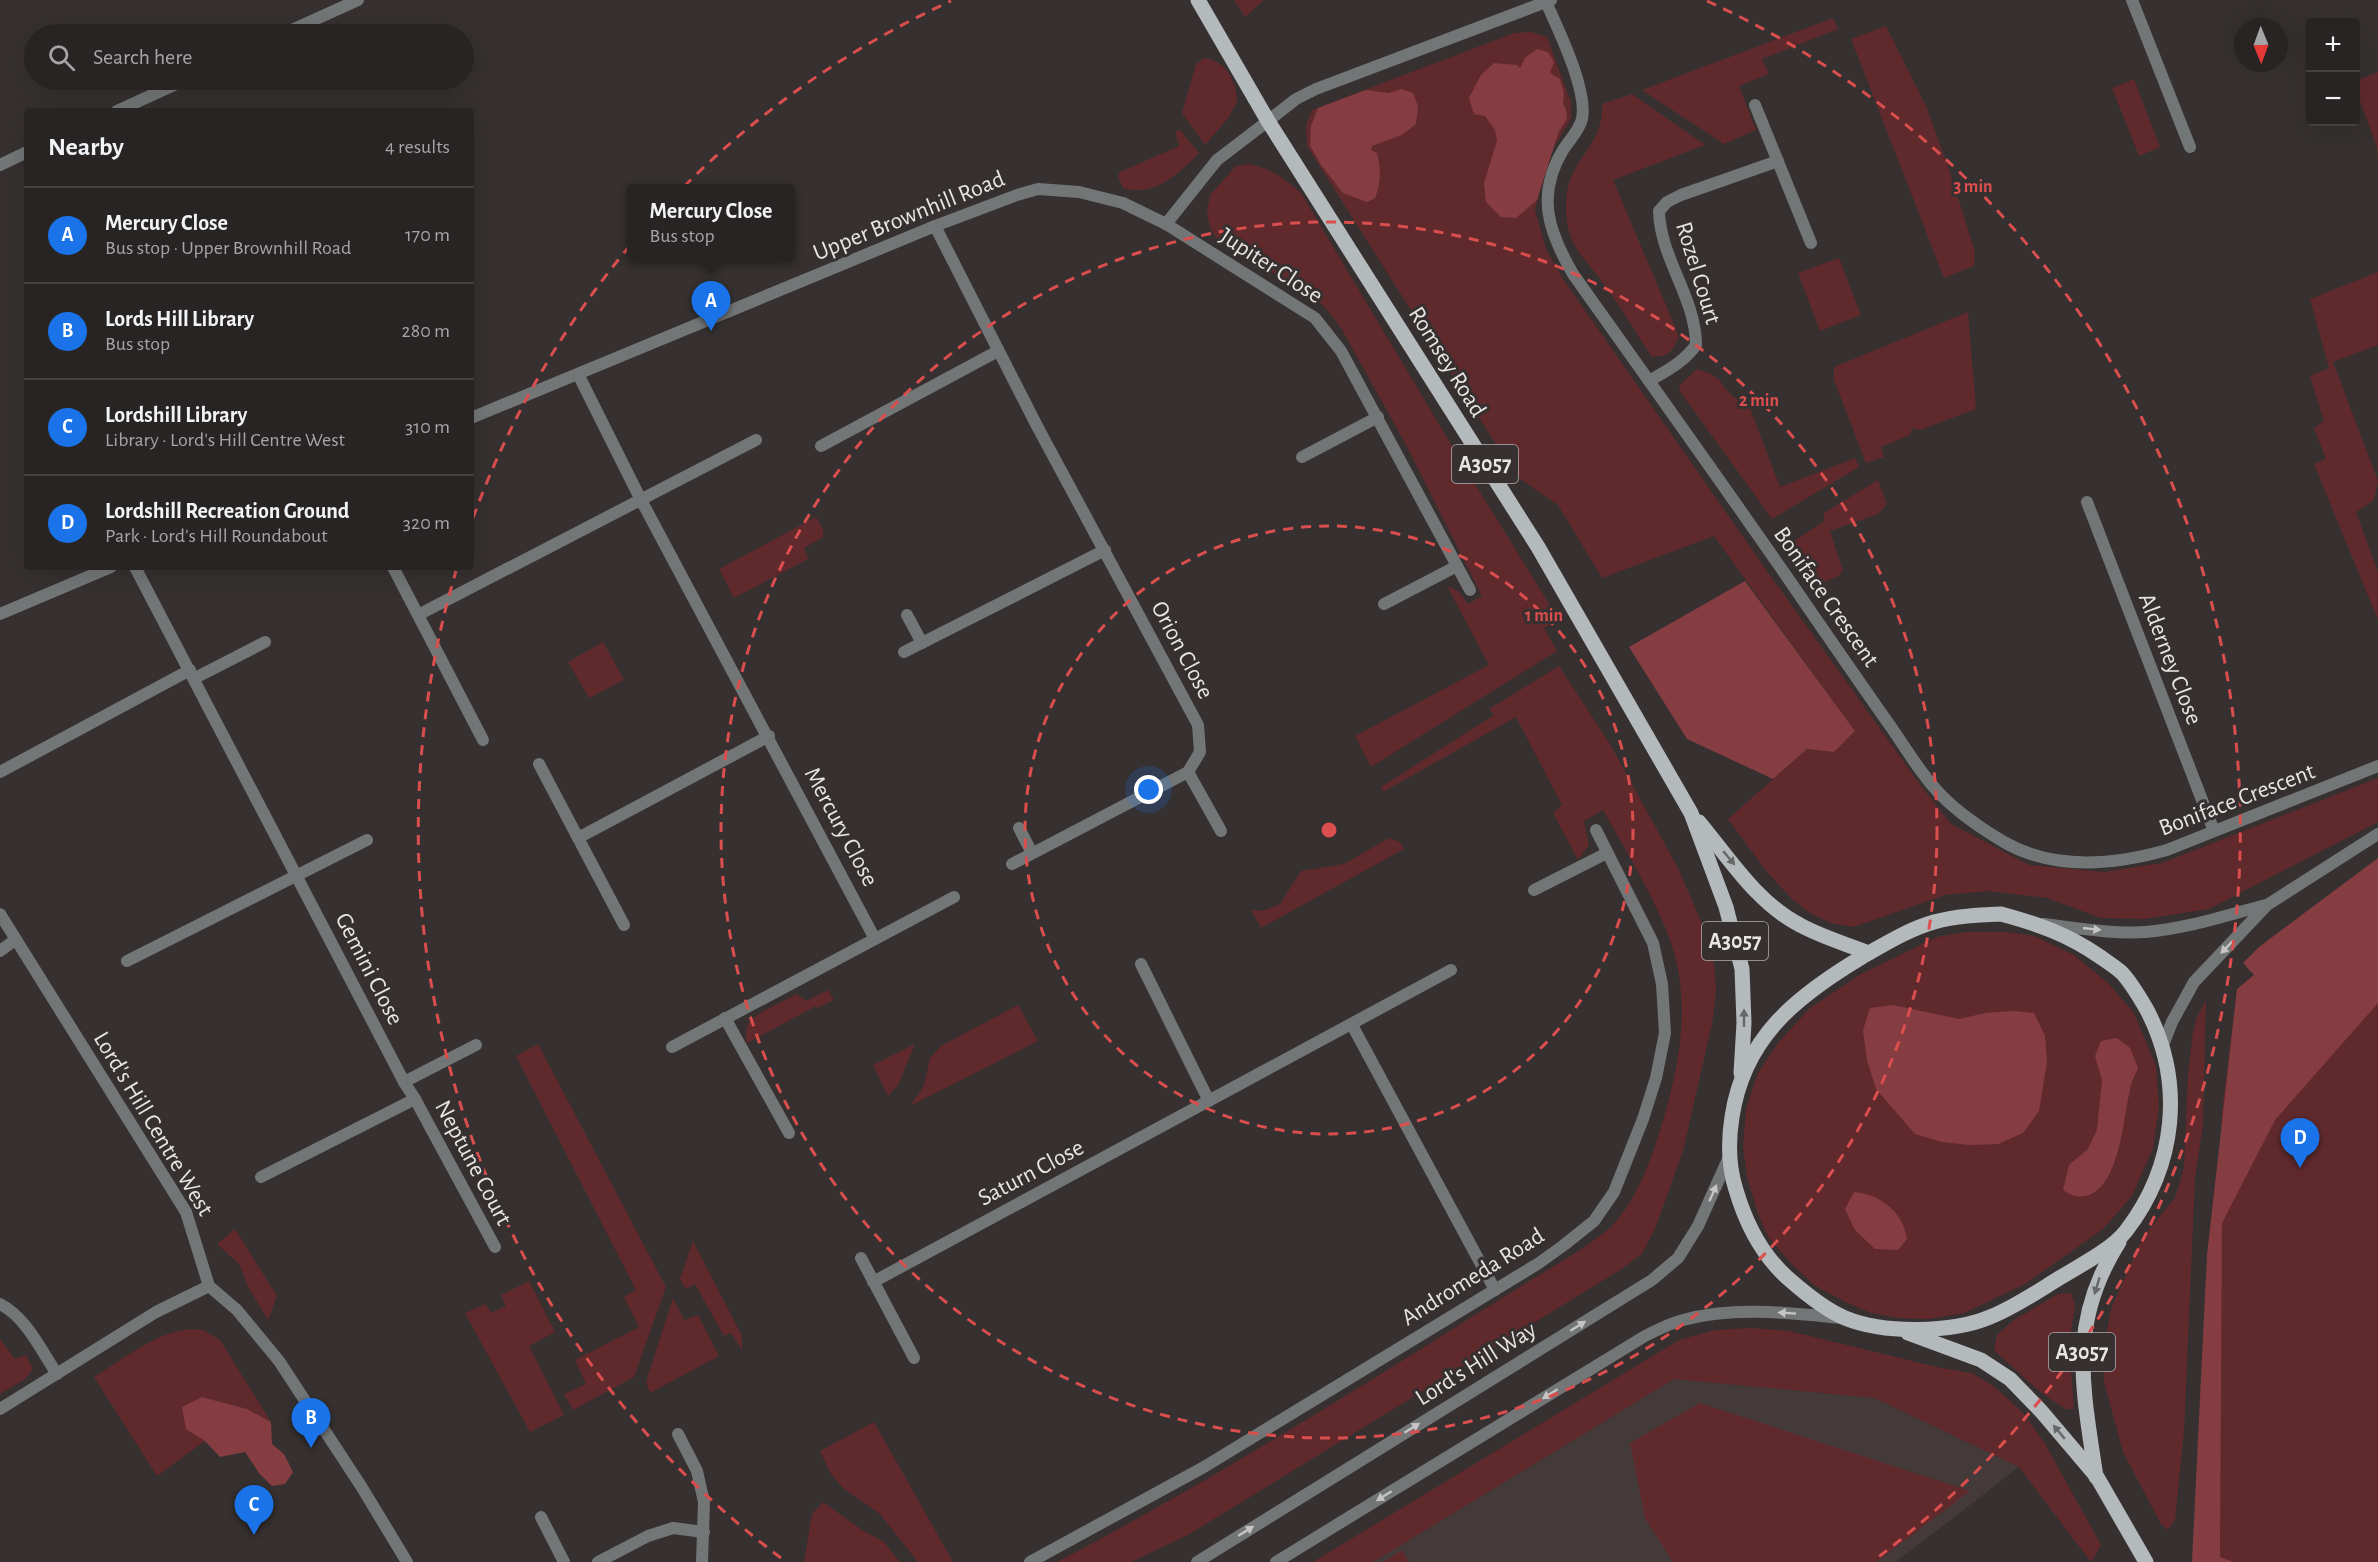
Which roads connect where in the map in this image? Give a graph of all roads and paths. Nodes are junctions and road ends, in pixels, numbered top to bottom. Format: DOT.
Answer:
graph roads {
  1 [pos="358,0"];
  2 [pos="1198,0"];
  3 [pos="2132,0"];
  4 [pos="1549,1"];
  5 [pos="305,24"];
  6 [pos="163,90"];
  7 [pos="1755,105"];
  8 [pos="124,108"];
  9 [pos="1268,121"];
  10 [pos="2190,147"];
  11 [pos="24,153"];
  12 [pos="1778,161"];
  13 [pos="0,165"];
  14 [pos="1166,224"];
  15 [pos="936,226"];
  16 [pos="1811,243"];
  17 [pos="998,351"];
  18 [pos="578,374"];
  19 [pos="1649,381"];
  20 [pos="474,417"];
  21 [pos="1378,417"];
  22 [pos="756,440"];
  23 [pos="821,446"];
  24 [pos="1302,458"];
  25 [pos="640,498"];
  26 [pos="2087,502"];
  27 [pos="1105,550"];
  28 [pos="1457,566"];
  29 [pos="104,570"];
  30 [pos="137,570"];
  31 [pos="395,570"];
  32 [pos="1470,590"];
  33 [pos="1384,604"];
  34 [pos="0,614"];
  35 [pos="418,615"];
  36 [pos="907,615"];
  37 [pos="266,642"];
  38 [pos="922,643"];
  39 [pos="904,652"];
  40 [pos="192,674"];
  41 [pos="769,736"];
  42 [pos="483,740"];
  43 [pos="538,764"];
  44 [pos="2378,766"];
  45 [pos="0,772"];
  46 [pos="1188,772"];
  47 [pos="1691,813"];
  48 [pos="1019,828"];
  49 [pos="1596,830"];
  50 [pos="1221,831"];
  51 [pos="2214,831"];
  52 [pos="2378,834"];
  53 [pos="578,838"];
  54 [pos="367,840"];
  55 [pos="1032,853"];
  56 [pos="1607,853"];
  57 [pos="1012,864"];
  58 [pos="297,876"];
  59 [pos="1534,890"];
  60 [pos="954,897"];
  61 [pos="2267,905"];
  62 [pos="0,914"];
  63 [pos="2034,923"];
  64 [pos="624,925"];
  65 [pos="875,939"];
  66 [pos="15,940"];
  67 [pos="0,951"];
  68 [pos="1869,953"];
  69 [pos="127,961"];
  70 [pos="1141,964"];
  71 [pos="1451,969"];
  72 [pos="725,1018"];
  73 [pos="1352,1025"];
  74 [pos="476,1045"];
  75 [pos="2163,1045"];
  76 [pos="672,1047"];
  77 [pos="1741,1076"];
  78 [pos="404,1082"];
  79 [pos="415,1099"];
  80 [pos="1209,1101"];
  81 [pos="789,1133"];
  82 [pos="1729,1157"];
  83 [pos="261,1177"];
  84 [pos="2124,1234"];
  85 [pos="495,1247"];
  86 [pos="861,1258"];
  87 [pos="873,1282"];
  88 [pos="209,1286"];
  89 [pos="1495,1290"];
  90 [pos="0,1304"];
  91 [pos="1845,1318"];
  92 [pos="1903,1330"];
  93 [pos="914,1358"];
  94 [pos="57,1374"];
  95 [pos="0,1409"];
  96 [pos="678,1434"];
  97 [pos="2097,1477"];
  98 [pos="541,1517"];
  99 [pos="704,1532"];
  100 [pos="407,1562"];
  101 [pos="564,1562"];
  102 [pos="598,1562"];
  103 [pos="702,1562"];
  104 [pos="1030,1562"];
  105 [pos="1197,1562"];
  106 [pos="1276,1562"];
  107 [pos="2146,1562"];
  1 -- 5 [label="street"];
  2 -- 9 [label="main road, Romsey Road / A3057"];
  3 -- 10 [label="street"];
  4 -- 9 [label="street"];
  4 -- 19 [label="street, Boniface Crescent"];
  6 -- 8 [label="street"];
  7 -- 12 [label="street"];
  9 -- 14 [label="street"];
  9 -- 47 [label="main road, Romsey Road / A3057"];
  11 -- 13 [label="street"];
  12 -- 16 [label="street"];
  12 -- 19 [label="street, Rozel Court"];
  14 -- 15 [label="street, Upper Brownhill Road"];
  14 -- 21 [label="street, Jupiter Close"];
  15 -- 17 [label="street, Orion Close"];
  15 -- 18 [label="street, Upper Brownhill Road"];
  17 -- 23 [label="street"];
  17 -- 27 [label="street, Orion Close"];
  18 -- 20 [label="street, Upper Brownhill Road"];
  18 -- 25 [label="street, Mercury Close"];
  19 -- 51 [label="street, Boniface Crescent"];
  21 -- 24 [label="street"];
  21 -- 28 [label="street, Jupiter Close"];
  22 -- 25 [label="street"];
  25 -- 35 [label="street"];
  25 -- 41 [label="street, Mercury Close"];
  26 -- 51 [label="street, Alderney Close"];
  27 -- 38 [label="street"];
  27 -- 46 [label="street, Orion Close"];
  28 -- 32 [label="street, Jupiter Close"];
  28 -- 33 [label="street"];
  29 -- 34 [label="street"];
  30 -- 40 [label="street, Gemini Close"];
  31 -- 35 [label="street"];
  35 -- 42 [label="street"];
  36 -- 38 [label="street"];
  37 -- 40 [label="street"];
  38 -- 39 [label="street"];
  40 -- 45 [label="street"];
  40 -- 58 [label="street, Gemini Close"];
  41 -- 53 [label="street"];
  41 -- 65 [label="street, Mercury Close"];
  43 -- 53 [label="street"];
  44 -- 51 [label="street, Boniface Crescent"];
  46 -- 50 [label="street"];
  46 -- 55 [label="street"];
  47 -- 68 [label="main road, Romsey Road / A3057, one-way"];
  77 -- 47 [label="main road, Romsey Road / A3057, one-way"];
  48 -- 55 [label="street"];
  49 -- 56 [label="street, Andromeda Road"];
  52 -- 61 [label="street"];
  53 -- 64 [label="street"];
  54 -- 58 [label="street"];
  55 -- 57 [label="street"];
  56 -- 59 [label="street"];
  56 -- 89 [label="street, Andromeda Road"];
  58 -- 69 [label="street"];
  58 -- 78 [label="street, Gemini Close"];
  60 -- 65 [label="street"];
  63 -- 61 [label="street, one-way"];
  61 -- 75 [label="street, one-way"];
  62 -- 66 [label="street, Lord's Hill Centre West"];
  63 -- 68 [label="main road"];
  63 -- 75 [label="main road"];
  65 -- 72 [label="street"];
  66 -- 67 [label="street"];
  66 -- 88 [label="street, Lord's Hill Centre West"];
  68 -- 77 [label="main road"];
  70 -- 80 [label="street"];
  71 -- 73 [label="street, Saturn Close"];
  72 -- 76 [label="street"];
  72 -- 81 [label="street"];
  73 -- 80 [label="street, Saturn Close"];
  73 -- 89 [label="street"];
  74 -- 78 [label="street"];
  75 -- 84 [label="main road"];
  77 -- 82 [label="main road"];
  78 -- 79 [label="street, Gemini Close"];
  79 -- 83 [label="street"];
  79 -- 85 [label="street, Neptune Court"];
  80 -- 87 [label="street, Saturn Close"];
  82 -- 91 [label="main road"];
  105 -- 82 [label="street, Lord's Hill Way, one-way"];
  84 -- 92 [label="main road"];
  84 -- 97 [label="main road, A3057, one-way"];
  86 -- 87 [label="street"];
  87 -- 93 [label="street"];
  88 -- 94 [label="street"];
  88 -- 100 [label="street"];
  89 -- 104 [label="street, Andromeda Road"];
  90 -- 94 [label="street"];
  91 -- 92 [label="main road"];
  91 -- 106 [label="street, one-way"];
  97 -- 92 [label="main road, A3057, one-way"];
  94 -- 95 [label="street"];
  96 -- 99 [label="street"];
  97 -- 107 [label="main road, A3057"];
  98 -- 101 [label="street"];
  99 -- 102 [label="street"];
  99 -- 103 [label="street"];
}
